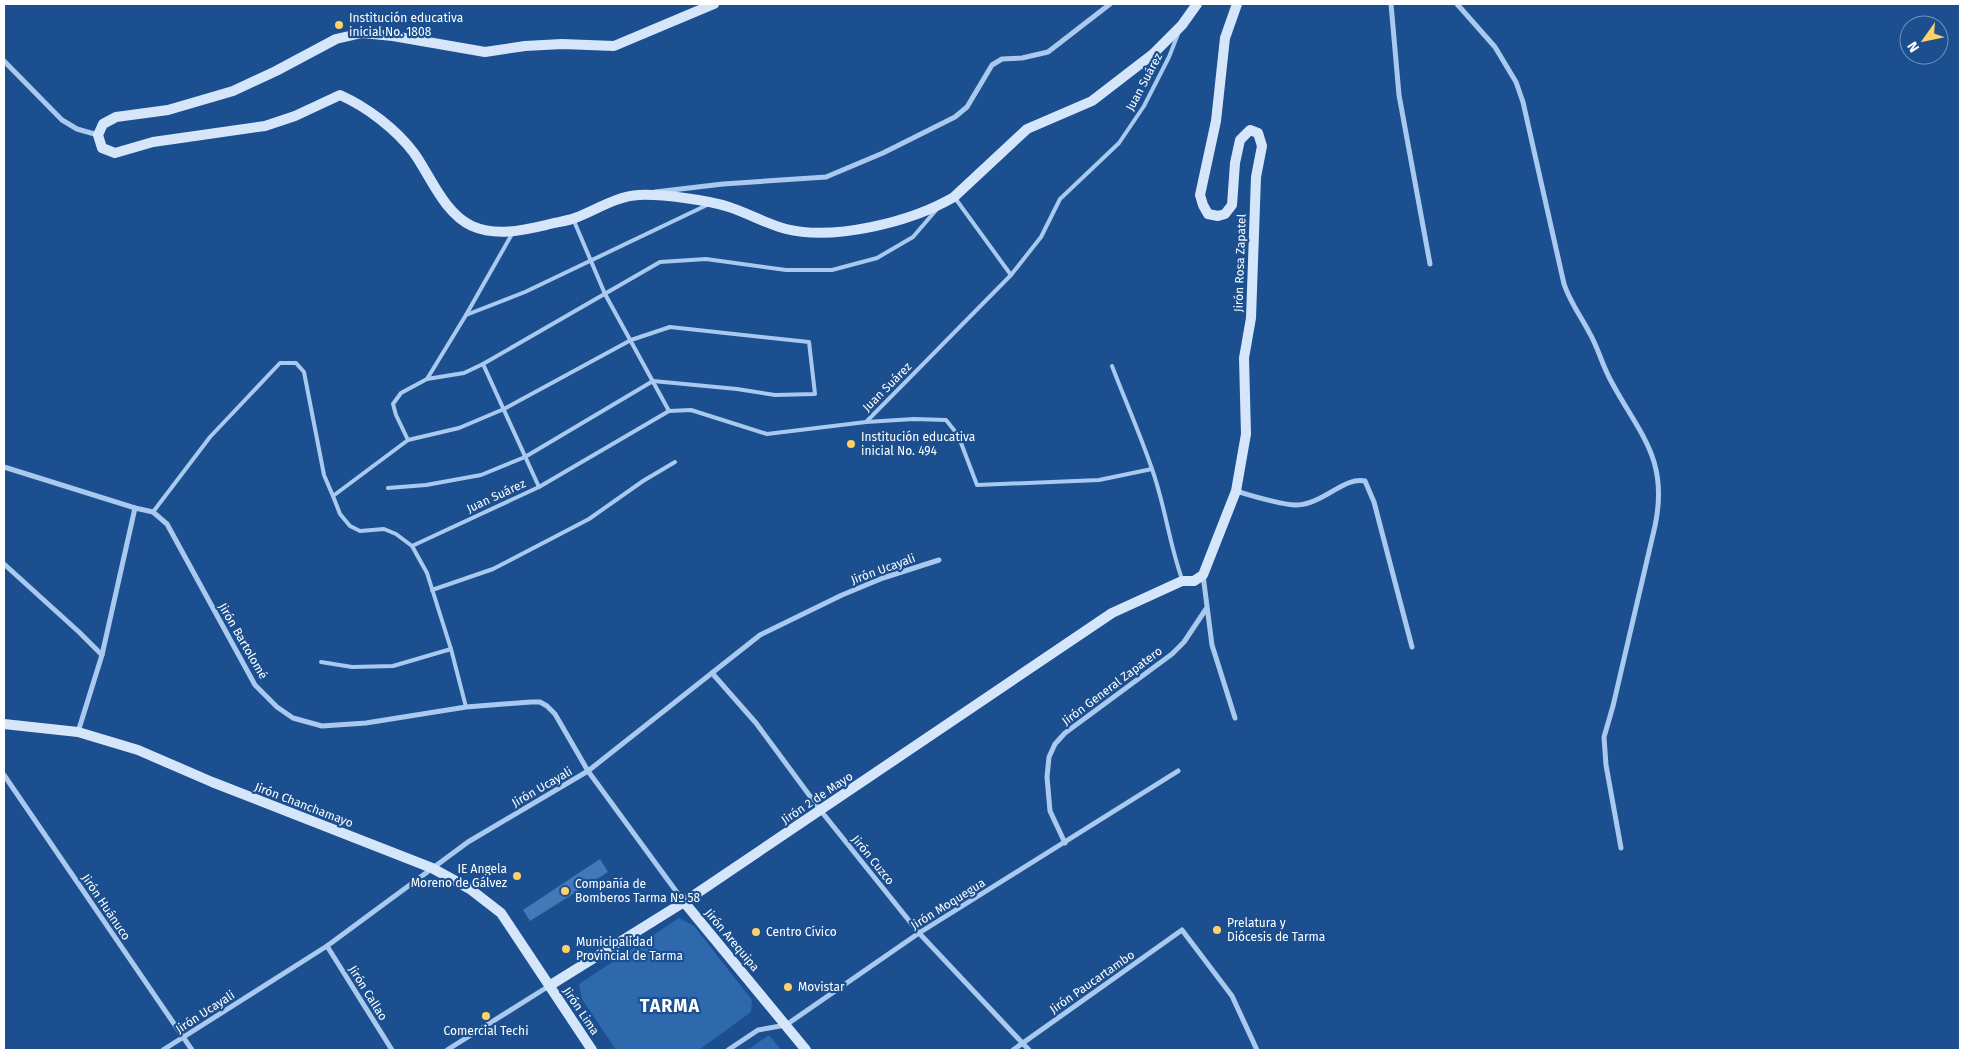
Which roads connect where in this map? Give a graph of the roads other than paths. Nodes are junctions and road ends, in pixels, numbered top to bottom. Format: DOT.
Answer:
graph roads {
  1 [pos="714,4"];
  2 [pos="1110,4"];
  3 [pos="1197,4"];
  4 [pos="1237,4"];
  5 [pos="1390,4"];
  6 [pos="1458,4"];
  7 [pos="1182,25"];
  8 [pos="4,61"];
  9 [pos="98,136"];
  10 [pos="639,195"];
  11 [pos="954,197"];
  12 [pos="944,202"];
  13 [pos="711,203"];
  14 [pos="573,219"];
  15 [pos="513,232"];
  16 [pos="590,259"];
  17 [pos="1430,264"];
  18 [pos="1011,275"];
  19 [pos="605,294"];
  20 [pos="466,315"];
  21 [pos="631,340"];
  22 [pos="483,364"];
  23 [pos="1112,366"];
  24 [pos="427,379"];
  25 [pos="653,381"];
  26 [pos="504,409"];
  27 [pos="669,410"];
  28 [pos="866,422"];
  29 [pos="408,440"];
  30 [pos="525,457"];
  31 [pos="675,462"];
  32 [pos="4,468"];
  33 [pos="1152,469"];
  34 [pos="539,487"];
  35 [pos="388,488"];
  36 [pos="1236,491"];
  37 [pos="333,496"];
  38 [pos="135,508"];
  39 [pos="153,512"];
  40 [pos="412,546"];
  41 [pos="939,560"];
  42 [pos="4,564"];
  43 [pos="1203,575"];
  44 [pos="1182,581"];
  45 [pos="432,590"];
  46 [pos="1206,609"];
  47 [pos="1412,647"];
  48 [pos="451,649"];
  49 [pos="102,655"];
  50 [pos="321,662"];
  51 [pos="712,673"];
  52 [pos="540,702"];
  53 [pos="466,707"];
  54 [pos="1235,718"];
  55 [pos="4,724"];
  56 [pos="78,732"];
  57 [pos="588,771"];
  58 [pos="1178,771"];
  59 [pos="4,775"];
  60 [pos="10,784"];
  61 [pos="4,787"];
  62 [pos="821,811"];
  63 [pos="1065,843"];
  64 [pos="1621,848"];
  65 [pos="432,868"];
  66 [pos="684,902"];
  67 [pos="919,933"];
  68 [pos="327,946"];
  69 [pos="550,986"];
  70 [pos="786,1025"];
  71 [pos="183,1038"];
  72 [pos="1023,1043"];
  73 [pos="163,1050"];
  74 [pos="192,1050"];
  75 [pos="392,1050"];
  76 [pos="447,1050"];
  77 [pos="592,1050"];
  78 [pos="728,1050"];
  79 [pos="806,1050"];
  80 [pos="1013,1050"];
  81 [pos="1029,1050"];
  82 [pos="1257,1050"];
  1 -- 9 [label="street"];
  2 -- 10 [label="street"];
  3 -- 7 [label="street"];
  4 -- 36 [label="street, Jirón Rosa Zapatel"];
  5 -- 17 [label="street"];
  6 -- 64 [label="street"];
  7 -- 11 [label="street"];
  7 -- 18 [label="lane, Juan Suárez"];
  8 -- 9 [label="street"];
  9 -- 15 [label="street"];
  10 -- 13 [label="street"];
  10 -- 14 [label="street"];
  11 -- 12 [label="street"];
  11 -- 18 [label="lane"];
  12 -- 13 [label="street"];
  12 -- 19 [label="lane"];
  13 -- 16 [label="lane"];
  14 -- 15 [label="street"];
  14 -- 16 [label="lane"];
  15 -- 20 [label="lane"];
  16 -- 19 [label="lane"];
  16 -- 20 [label="lane"];
  18 -- 28 [label="lane, Juan Suárez"];
  19 -- 21 [label="lane"];
  19 -- 22 [label="lane"];
  20 -- 24 [label="lane"];
  21 -- 25 [label="lane"];
  21 -- 25 [label="lane"];
  21 -- 26 [label="lane"];
  22 -- 24 [label="lane"];
  22 -- 26 [label="lane"];
  23 -- 33 [label="lane"];
  24 -- 29 [label="lane"];
  25 -- 27 [label="lane"];
  25 -- 30 [label="lane"];
  26 -- 29 [label="lane"];
  26 -- 30 [label="lane"];
  27 -- 28 [label="lane, Juan Suárez"];
  27 -- 34 [label="lane, Juan Suárez"];
  28 -- 33 [label="lane"];
  29 -- 37 [label="lane"];
  30 -- 34 [label="lane"];
  30 -- 35 [label="lane"];
  31 -- 45 [label="lane"];
  32 -- 38 [label="street"];
  33 -- 44 [label="lane"];
  34 -- 40 [label="lane, Juan Suárez"];
  36 -- 43 [label="street, Jirón Rosa Zapatel"];
  36 -- 47 [label="street"];
  37 -- 39 [label="lane"];
  37 -- 40 [label="lane"];
  38 -- 39 [label="street"];
  38 -- 49 [label="street"];
  39 -- 53 [label="street, Jirón Bartolomé"];
  40 -- 45 [label="lane"];
  41 -- 51 [label="street, Jirón Ucayali"];
  42 -- 49 [label="street"];
  43 -- 44 [label="street, Jirón 2 de Mayo"];
  43 -- 46 [label="street, Jirón Rosa Zapatel"];
  44 -- 62 [label="street, Jirón 2 de Mayo"];
  45 -- 48 [label="lane"];
  46 -- 54 [label="street, Jirón Rosa Zapatel"];
  46 -- 63 [label="street, Jirón General Zapatero"];
  48 -- 50 [label="lane"];
  48 -- 53 [label="lane"];
  49 -- 56 [label="street"];
  51 -- 57 [label="street, Jirón Ucayali"];
  51 -- 62 [label="street, Jirón Cuzco"];
  52 -- 53 [label="street, Jirón Bartolomé"];
  52 -- 57 [label="street, Jirón Arequipa"];
  55 -- 56 [label="street, Jirón Chanchamayo"];
  56 -- 65 [label="street, Jirón Chanchamayo"];
  57 -- 65 [label="street, Jirón Ucayali"];
  57 -- 66 [label="street, Jirón Arequipa"];
  58 -- 63 [label="street, Jirón Moquegua"];
  59 -- 60 [label="street, Jirón Huánuco"];
  60 -- 61 [label="street"];
  60 -- 71 [label="street, Jirón Huánuco"];
  62 -- 66 [label="street, Jirón 2 de Mayo"];
  62 -- 67 [label="street, Jirón Cuzco"];
  63 -- 67 [label="street, Jirón Moquegua"];
  65 -- 68 [label="street, Jirón Ucayali"];
  65 -- 69 [label="street, Jirón Chanchamayo"];
  66 -- 69 [label="street, Jirón 2 de Mayo"];
  66 -- 70 [label="street, Jirón Arequipa"];
  67 -- 70 [label="street, Jirón Moquegua"];
  67 -- 72 [label="street, Jirón Cuzco"];
  68 -- 71 [label="street, Jirón Ucayali"];
  68 -- 75 [label="street, Jirón Callao"];
  69 -- 76 [label="street, Jirón 2 de Mayo"];
  69 -- 77 [label="street, Jirón Lima"];
  70 -- 78 [label="street, Jirón Moquegua"];
  70 -- 79 [label="street, Jirón Arequipa"];
  71 -- 73 [label="street, Jirón Ucayali"];
  71 -- 74 [label="street, Jirón Huánuco"];
  72 -- 80 [label="street, Jirón Paucartambo"];
  72 -- 81 [label="street, Jirón Cuzco"];
  72 -- 82 [label="street, Jirón Paucartambo"];
}
